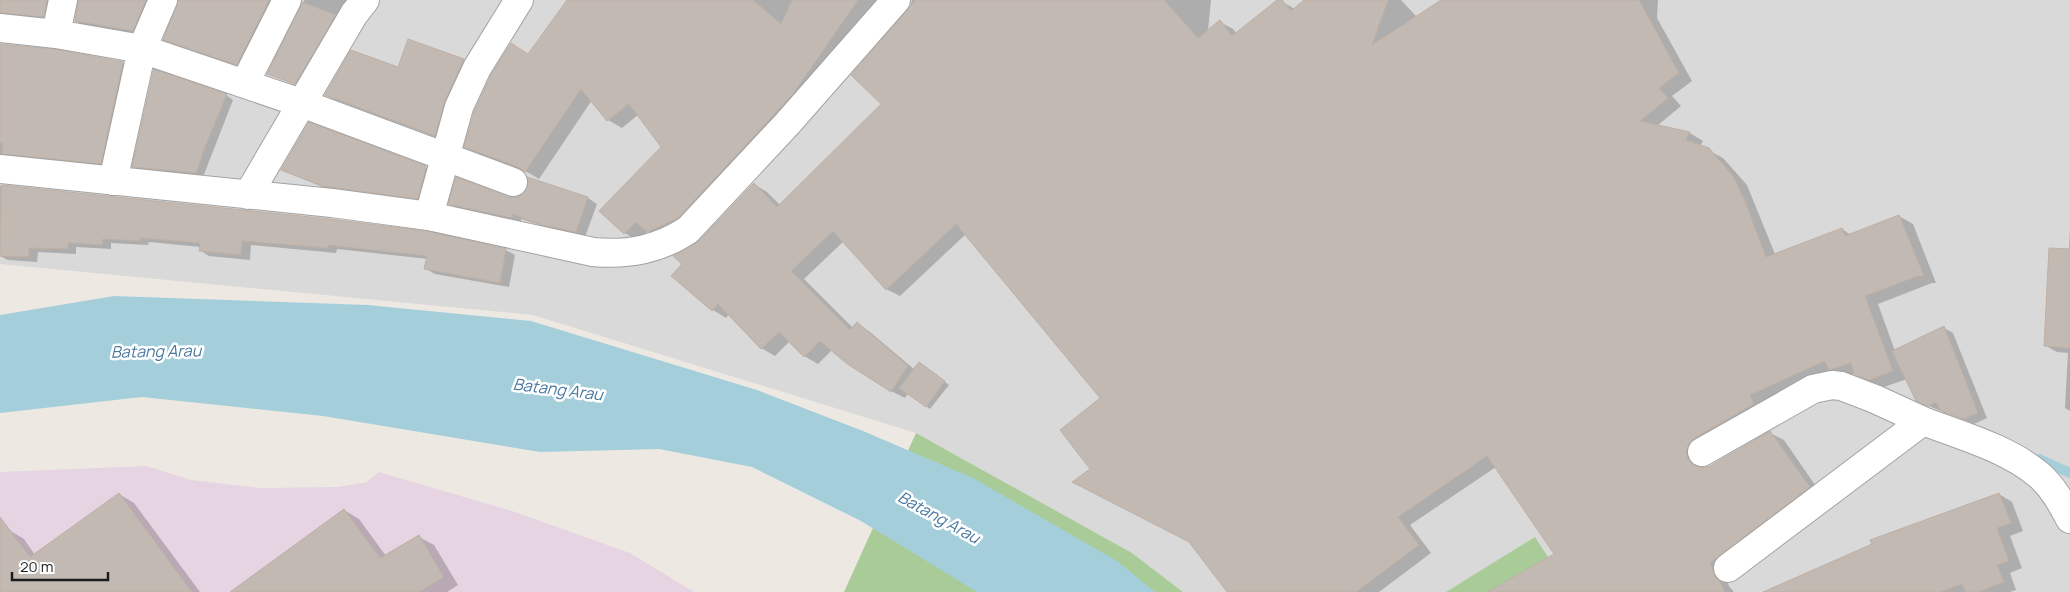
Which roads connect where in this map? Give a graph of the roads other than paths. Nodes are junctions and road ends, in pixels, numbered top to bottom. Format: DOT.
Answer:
graph roads {
  1 [pos="63,0"];
  2 [pos="163,0"];
  3 [pos="287,0"];
  4 [pos="365,0"];
  5 [pos="519,0"];
  6 [pos="896,0"];
  7 [pos="0,28"];
  8 [pos="56,34"];
  9 [pos="142,49"];
  10 [pos="244,83"];
  11 [pos="301,103"];
  12 [pos="447,158"];
  13 [pos="0,170"];
  14 [pos="112,181"];
  15 [pos="513,182"];
  16 [pos="248,195"];
  17 [pos="429,216"];
  18 [pos="1923,421"];
  19 [pos="1702,452"];
  20 [pos="2070,519"];
  21 [pos="1728,568"];
  1 -- 8 [label="street"];
  2 -- 9 [label="street"];
  3 -- 10 [label="street"];
  4 -- 11 [label="street"];
  5 -- 12 [label="street"];
  6 -- 17 [label="street"];
  7 -- 8 [label="street"];
  8 -- 9 [label="street"];
  9 -- 10 [label="street"];
  9 -- 14 [label="street"];
  10 -- 11 [label="street"];
  11 -- 12 [label="street"];
  11 -- 16 [label="street"];
  12 -- 15 [label="street"];
  12 -- 17 [label="street"];
  13 -- 14 [label="street"];
  14 -- 16 [label="street"];
  16 -- 17 [label="street"];
  18 -- 19 [label="street"];
  18 -- 20 [label="street"];
  18 -- 21 [label="street"];
}
